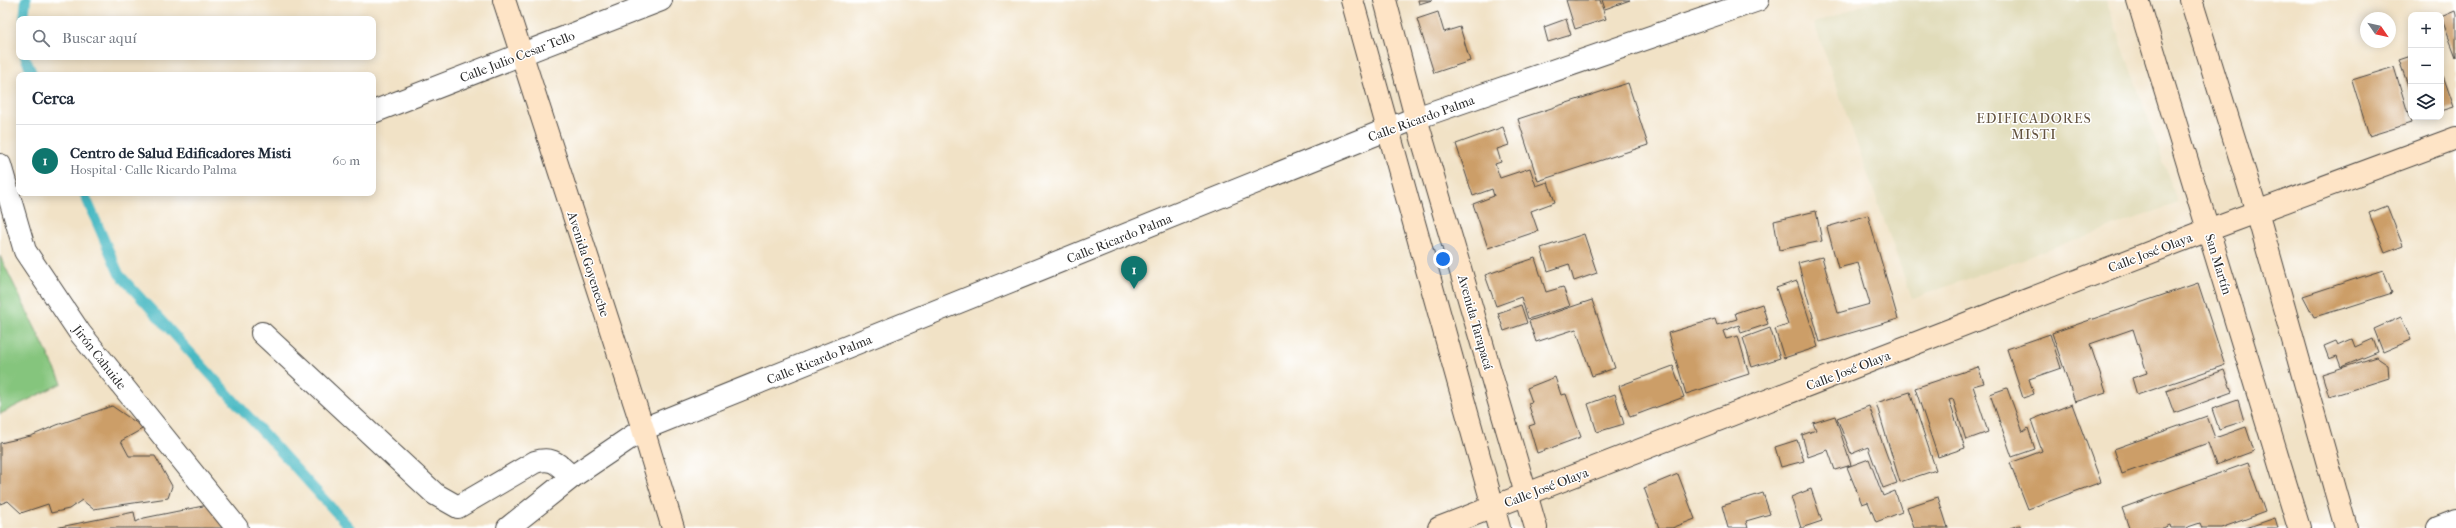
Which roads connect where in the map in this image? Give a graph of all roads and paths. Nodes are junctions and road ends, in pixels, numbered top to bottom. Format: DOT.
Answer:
graph roads {
  1 [pos="504,0"];
  2 [pos="662,0"];
  3 [pos="1352,0"];
  4 [pos="1385,0"];
  5 [pos="1758,0"];
  6 [pos="2138,0"];
  7 [pos="2191,0"];
  8 [pos="521,54"];
  9 [pos="376,111"];
  10 [pos="1416,118"];
  11 [pos="1387,130"];
  12 [pos="2456,138"];
  13 [pos="0,165"];
  14 [pos="2256,212"];
  15 [pos="2208,230"];
  16 [pos="262,333"];
  17 [pos="644,429"];
  18 [pos="572,477"];
  19 [pos="1526,495"];
  20 [pos="1496,518"];
  21 [pos="2456,521"];
  22 [pos="237,528"];
  23 [pos="508,528"];
  24 [pos="673,528"];
  25 [pos="1439,528"];
  26 [pos="1536,528"];
  27 [pos="2299,528"];
  28 [pos="2346,528"];
  29 [pos="2438,528"];
  1 -- 8 [label="street, Avenida Goyeneche"];
  2 -- 8 [label="street, Calle Julio Cesar Tello"];
  3 -- 11 [label="street"];
  4 -- 10 [label="street, Avenida Tarapacá"];
  5 -- 10 [label="street, Calle Ricardo Palma"];
  6 -- 15 [label="street, San Martín"];
  7 -- 14 [label="street"];
  8 -- 9 [label="street, Calle Julio Cesar Tello"];
  8 -- 17 [label="street, Avenida Goyeneche"];
  10 -- 11 [label="street, Calle Ricardo Palma"];
  10 -- 19 [label="street, Avenida Tarapacá"];
  11 -- 17 [label="street, Calle Ricardo Palma"];
  11 -- 20 [label="street"];
  12 -- 14 [label="street, Calle José Olaya"];
  13 -- 22 [label="street, Jirón Cahuide"];
  14 -- 15 [label="street, Calle José Olaya"];
  14 -- 28 [label="street"];
  15 -- 19 [label="street, Calle José Olaya"];
  15 -- 27 [label="street, San Martín"];
  16 -- 18 [label="street"];
  17 -- 18 [label="street, Calle Ricardo Palma"];
  17 -- 24 [label="street, Avenida Goyeneche"];
  18 -- 23 [label="street, Calle Ricardo Palma"];
  19 -- 20 [label="street, Calle José Olaya"];
  19 -- 26 [label="street, Avenida Tarapacá"];
  20 -- 25 [label="street, Calle José Olaya"];
  21 -- 29 [label="street"];
}
